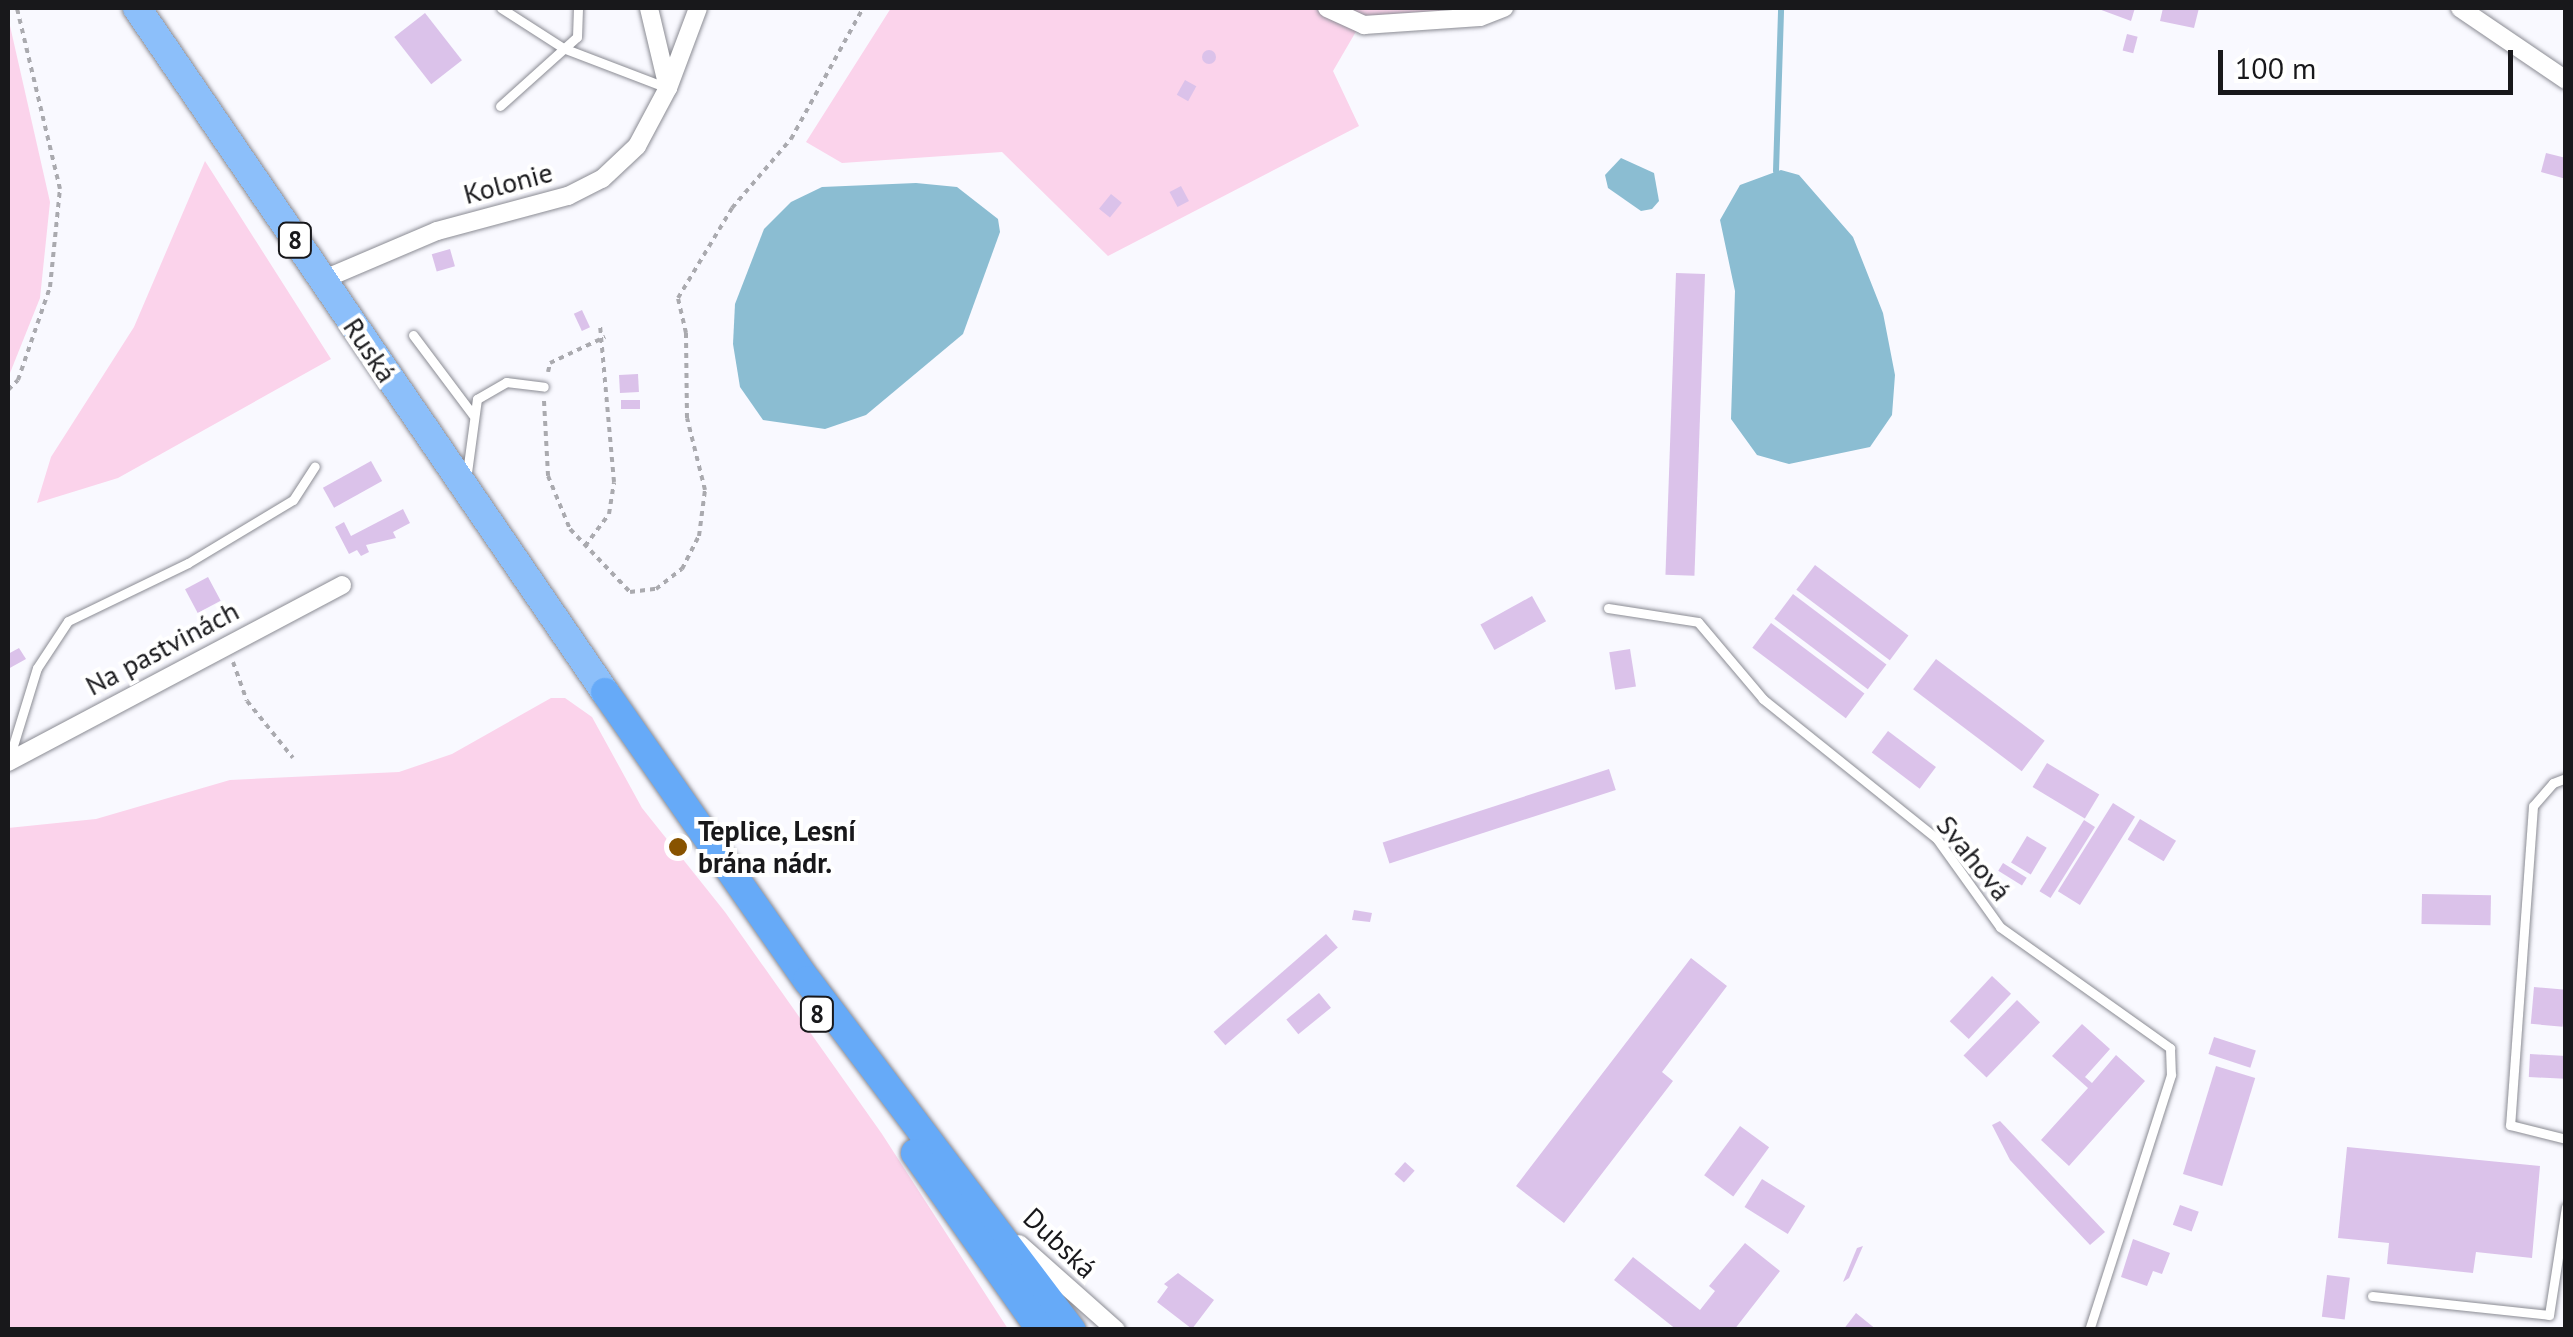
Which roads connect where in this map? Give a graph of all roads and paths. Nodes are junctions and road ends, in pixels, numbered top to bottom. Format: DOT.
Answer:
graph roads {
  1 [pos="18,8"];
  2 [pos="137,8"];
  3 [pos="501,8"];
  4 [pos="578,8"];
  5 [pos="649,8"];
  6 [pos="698,8"];
  7 [pos="864,8"];
  8 [pos="1328,8"];
  9 [pos="1504,8"];
  10 [pos="2460,8"];
  11 [pos="563,48"];
  12 [pos="2566,80"];
  13 [pos="668,88"];
  14 [pos="500,106"];
  15 [pos="322,280"];
  16 [pos="600,325"];
  17 [pos="413,335"];
  18 [pos="605,336"];
  19 [pos="544,387"];
  20 [pos="8,390"];
  21 [pos="473,414"];
  22 [pos="315,466"];
  23 [pos="464,487"];
  24 [pos="585,546"];
  25 [pos="342,586"];
  26 [pos="1608,608"];
  27 [pos="229,643"];
  28 [pos="605,692"];
  29 [pos="294,758"];
  30 [pos="8,762"];
  31 [pos="2566,778"];
  32 [pos="2566,1139"];
  33 [pos="969,1193"];
  34 [pos="2566,1207"];
  35 [pos="2372,1296"];
  36 [pos="1041,1330"];
  37 [pos="1072,1330"];
  38 [pos="1116,1330"];
  39 [pos="2089,1330"];
  1 -- 20 [label="path"];
  2 -- 15 [label="main road, Ruská / 8"];
  3 -- 11 [label="lane"];
  4 -- 11 [label="lane"];
  5 -- 13 [label="street"];
  6 -- 13 [label="street, Kolonie"];
  7 -- 24 [label="path"];
  8 -- 9 [label="street"];
  10 -- 12 [label="street"];
  11 -- 13 [label="lane"];
  11 -- 14 [label="lane"];
  13 -- 15 [label="street, Kolonie"];
  15 -- 23 [label="main road, Ruská / 8"];
  16 -- 18 [label="path"];
  17 -- 21 [label="lane"];
  18 -- 19 [label="path"];
  18 -- 24 [label="path"];
  19 -- 21 [label="lane"];
  19 -- 24 [label="path"];
  21 -- 23 [label="lane"];
  22 -- 30 [label="lane"];
  23 -- 28 [label="main road, Ruská / 8"];
  25 -- 27 [label="street, Na pastvinách"];
  26 -- 39 [label="lane, Svahová"];
  27 -- 29 [label="path"];
  27 -- 30 [label="street, Na pastvinách"];
  28 -- 33 [label="highway, 8"];
  28 -- 36 [label="highway, 8"];
  31 -- 32 [label="lane"];
  33 -- 37 [label="highway, 8"];
  33 -- 38 [label="street, Dubská"];
  34 -- 35 [label="lane"];
}
